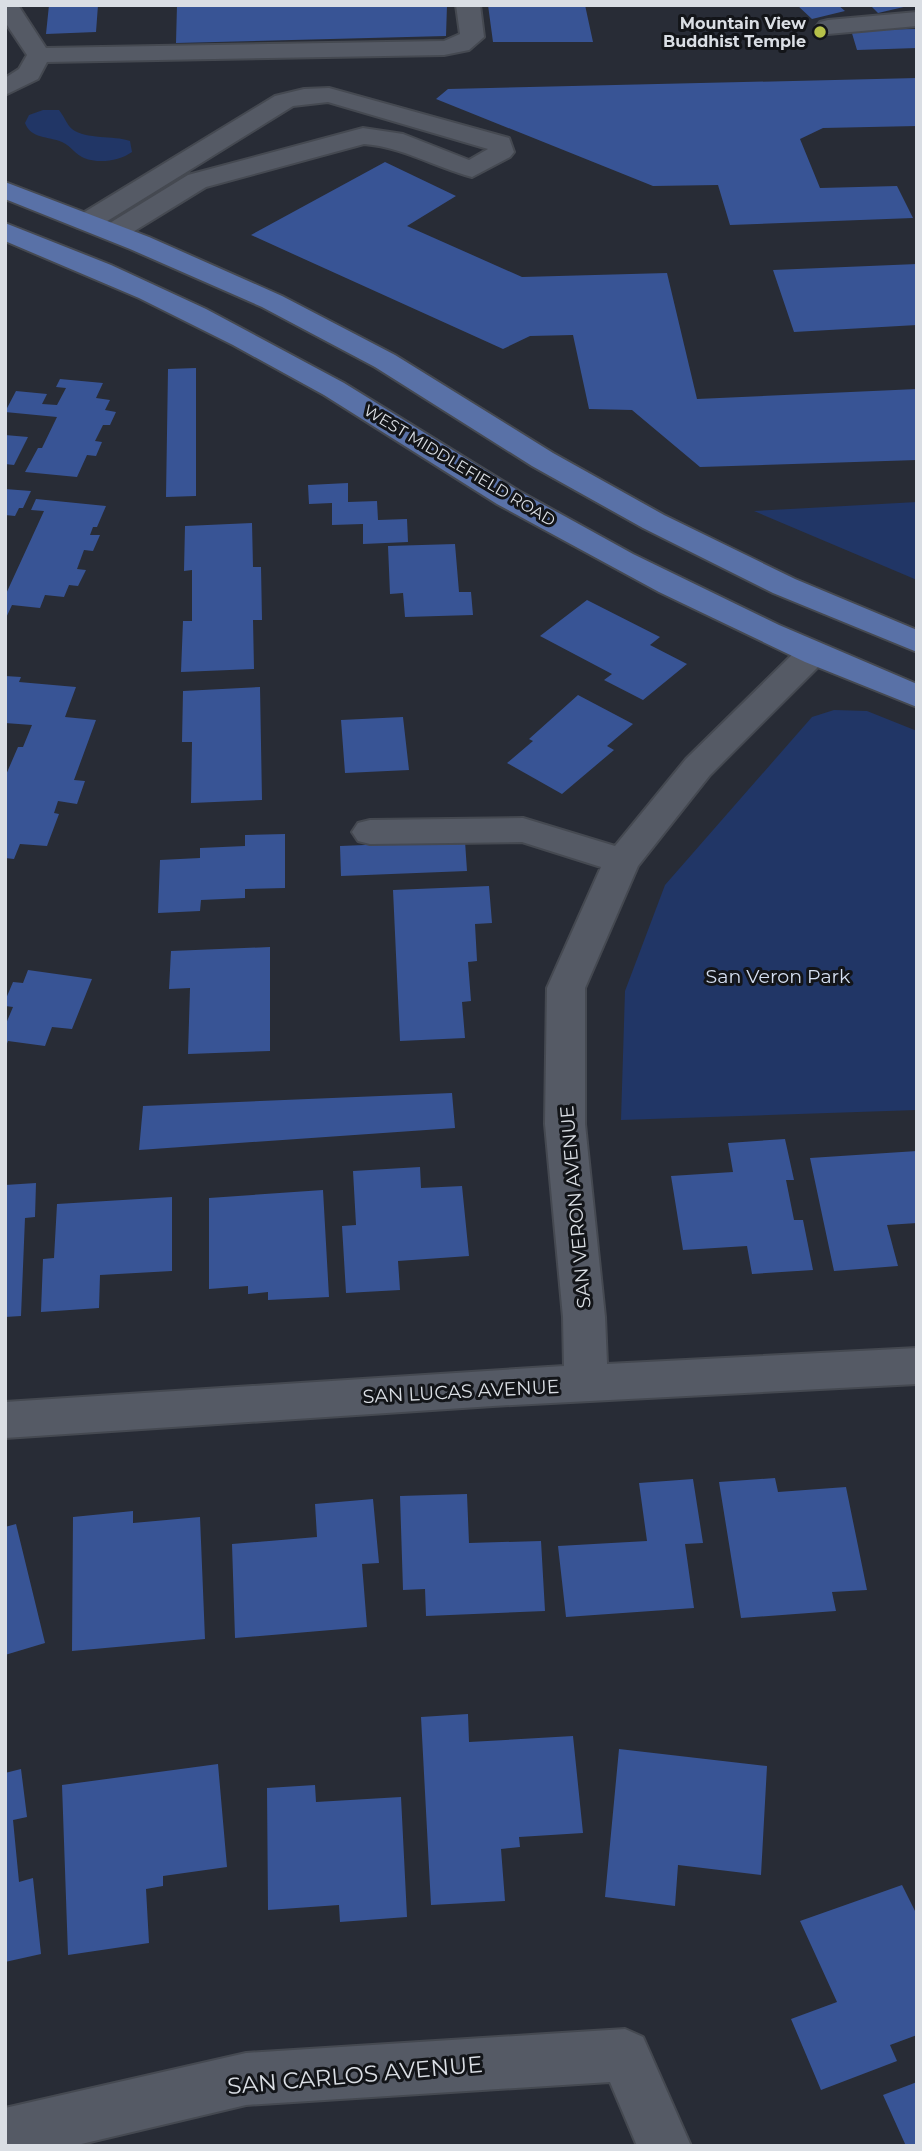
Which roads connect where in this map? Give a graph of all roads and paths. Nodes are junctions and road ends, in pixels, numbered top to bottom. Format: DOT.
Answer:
graph roads {
  1 [pos="6,5"];
  2 [pos="468,5"];
  3 [pos="917,19"];
  4 [pos="828,27"];
  5 [pos="39,55"];
  6 [pos="5,88"];
  7 [pos="404,117"];
  8 [pos="363,136"];
  9 [pos="5,190"];
  10 [pos="101,227"];
  11 [pos="5,231"];
  12 [pos="917,642"];
  13 [pos="811,655"];
  14 [pos="917,696"];
  15 [pos="370,832"];
  16 [pos="622,861"];
  17 [pos="917,1366"];
  18 [pos="586,1384"];
  19 [pos="5,1420"];
  20 [pos="5,2135"];
  21 [pos="664,2146"];
  1 -- 5 [label="street"];
  2 -- 5 [label="street"];
  3 -- 4 [label="street"];
  5 -- 6 [label="street"];
  7 -- 8 [label="street"];
  7 -- 8 [label="street"];
  7 -- 10 [label="street"];
  8 -- 10 [label="street"];
  9 -- 10 [label="main road"];
  10 -- 12 [label="main road"];
  11 -- 13 [label="main road, WEST MIDDLEFIELD ROAD"];
  13 -- 14 [label="main road, WEST MIDDLEFIELD ROAD"];
  13 -- 16 [label="street, SAN VERON AVENUE"];
  15 -- 16 [label="street"];
  16 -- 18 [label="street, SAN VERON AVENUE"];
  17 -- 18 [label="street, SAN LUCAS AVENUE"];
  18 -- 19 [label="street, SAN LUCAS AVENUE"];
  20 -- 21 [label="street, SAN CARLOS AVENUE"];
}
